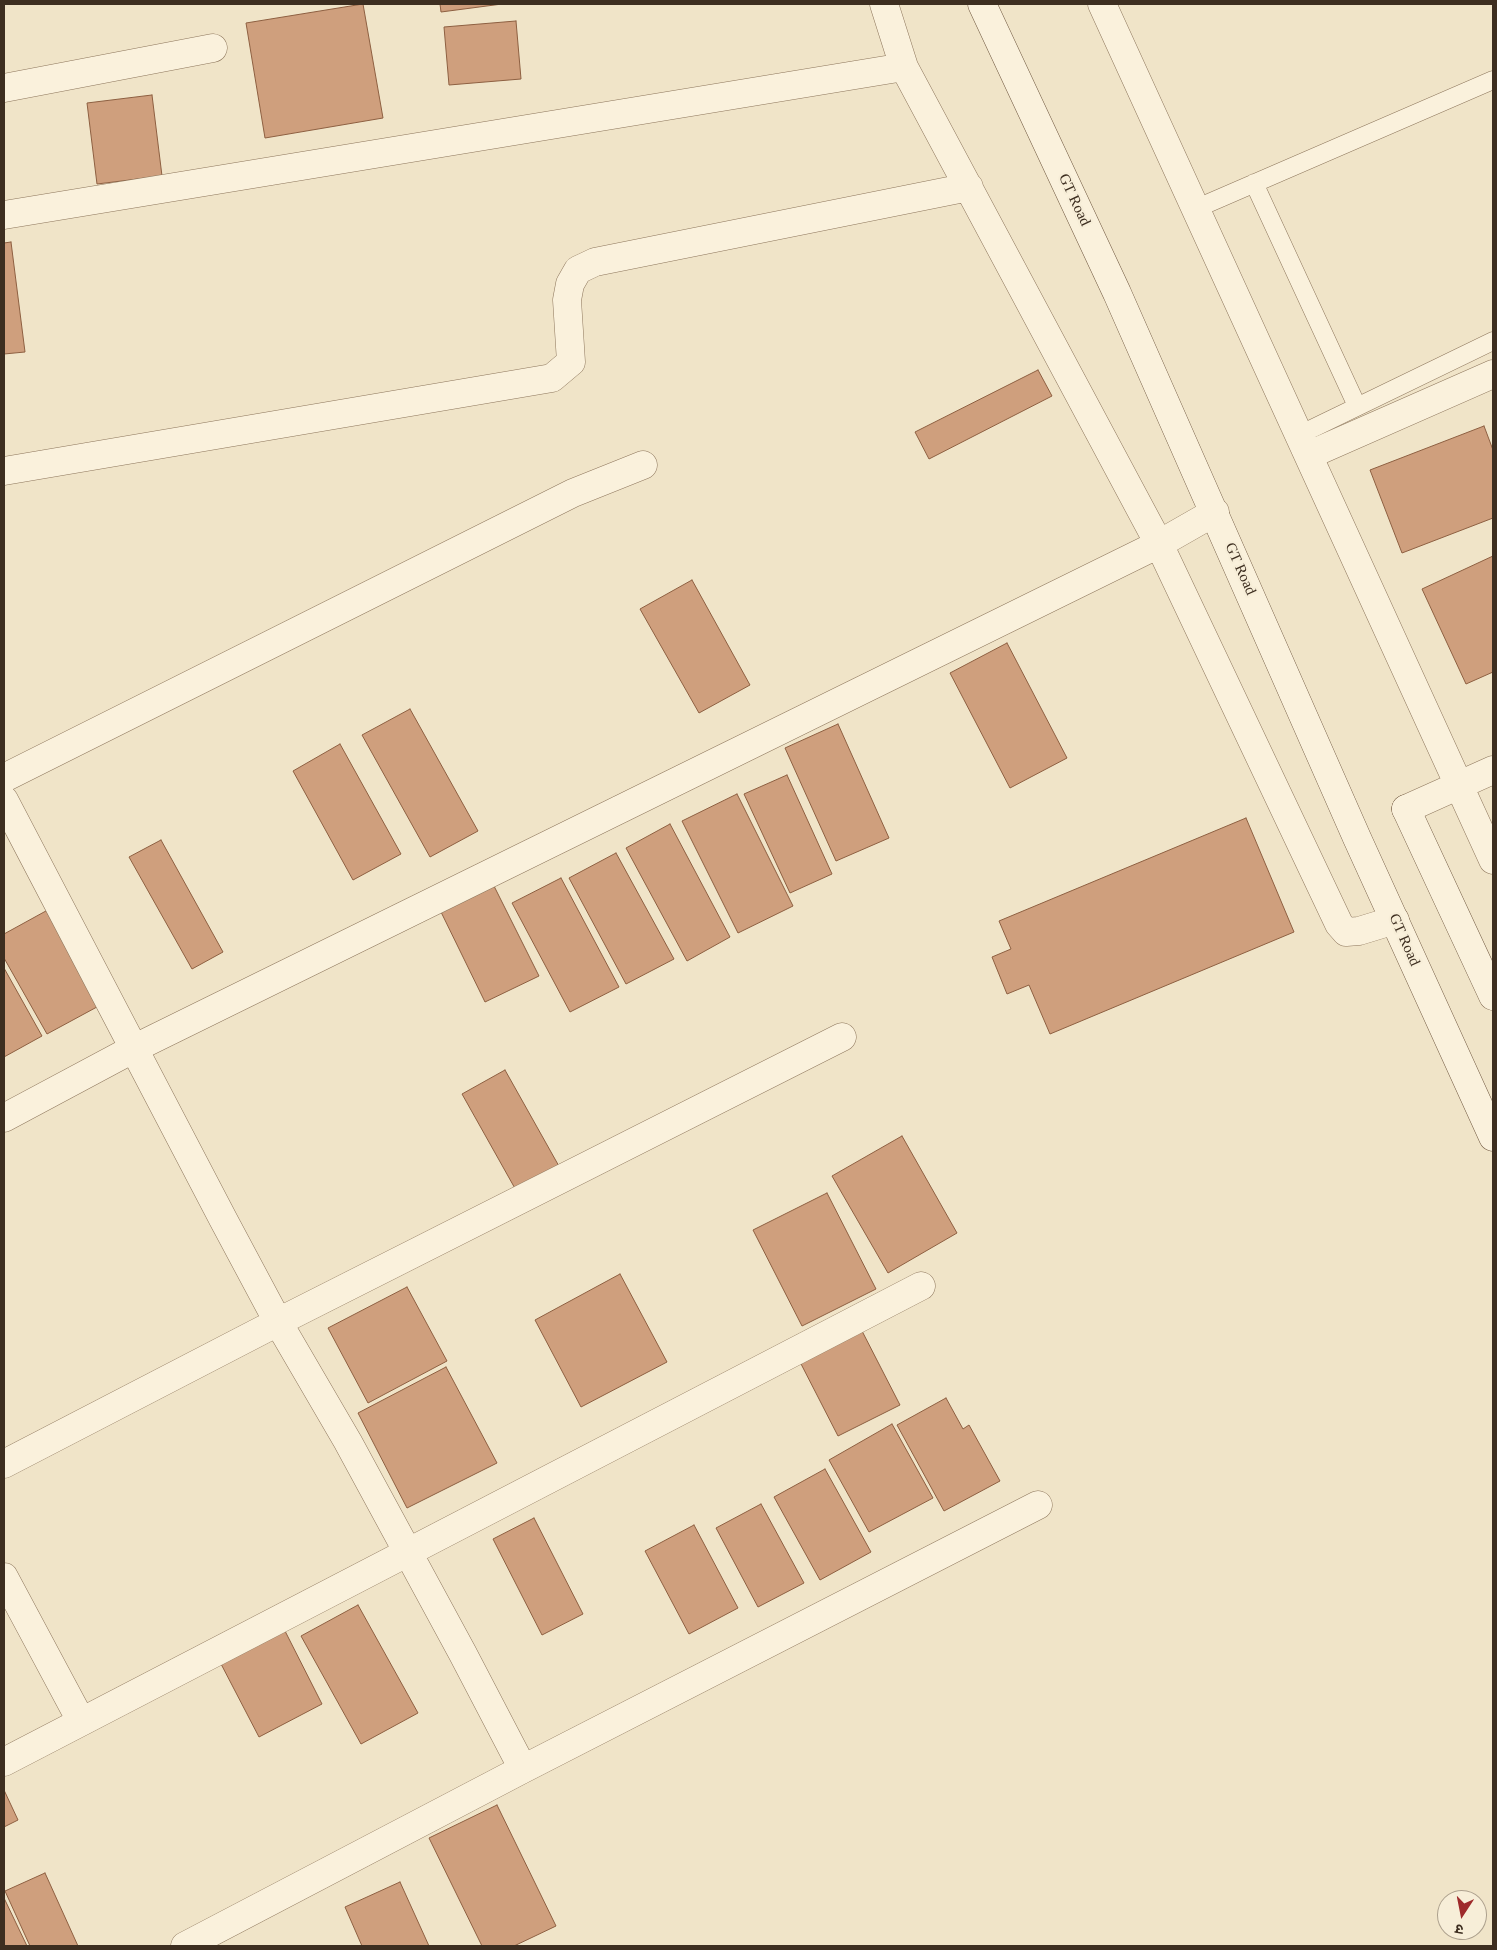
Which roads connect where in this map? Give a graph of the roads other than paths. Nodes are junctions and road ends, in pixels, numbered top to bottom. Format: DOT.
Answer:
graph roads {
  1 [pos="884,4"];
  2 [pos="982,4"];
  3 [pos="1102,4"];
  4 [pos="213,48"];
  5 [pos="904,67"];
  6 [pos="1493,80"];
  7 [pos="4,88"];
  8 [pos="1254,183"];
  9 [pos="968,187"];
  10 [pos="1195,208"];
  11 [pos="4,215"];
  12 [pos="1493,341"];
  13 [pos="1493,374"];
  14 [pos="1357,406"];
  15 [pos="1304,445"];
  16 [pos="643,465"];
  17 [pos="4,470"];
  18 [pos="1215,512"];
  19 [pos="1159,544"];
  20 [pos="1493,770"];
  21 [pos="4,778"];
  22 [pos="1459,785"];
  23 [pos="4,800"];
  24 [pos="1493,860"];
  25 [pos="1395,920"];
  26 [pos="1493,996"];
  27 [pos="842,1036"];
  28 [pos="133,1049"];
  29 [pos="4,1118"];
  30 [pos="1493,1137"];
  31 [pos="921,1286"];
  32 [pos="278,1322"];
  33 [pos="4,1464"];
  34 [pos="1038,1506"];
  35 [pos="408,1552"];
  36 [pos="4,1577"];
  37 [pos="13,1615"];
  38 [pos="82,1721"];
  39 [pos="4,1762"];
  40 [pos="523,1769"];
  41 [pos="185,1946"];
  1 -- 5 [label="street"];
  2 -- 18 [label="street, GT Road"];
  3 -- 10 [label="street"];
  4 -- 7 [label="street"];
  5 -- 9 [label="street"];
  5 -- 11 [label="street"];
  6 -- 8 [label="lane"];
  8 -- 10 [label="lane"];
  8 -- 14 [label="lane"];
  9 -- 17 [label="street"];
  9 -- 19 [label="street"];
  10 -- 15 [label="street"];
  12 -- 14 [label="lane"];
  13 -- 15 [label="street"];
  14 -- 15 [label="lane"];
  15 -- 22 [label="street"];
  16 -- 21 [label="street"];
  18 -- 19 [label="street"];
  18 -- 25 [label="street, GT Road"];
  19 -- 25 [label="street"];
  19 -- 28 [label="street"];
  20 -- 22 [label="street"];
  22 -- 24 [label="street"];
  22 -- 26 [label="street"];
  23 -- 28 [label="street"];
  25 -- 30 [label="street, GT Road"];
  27 -- 32 [label="street"];
  28 -- 29 [label="street"];
  28 -- 32 [label="street"];
  31 -- 35 [label="street"];
  32 -- 33 [label="street"];
  32 -- 35 [label="street"];
  34 -- 40 [label="street"];
  35 -- 38 [label="street"];
  35 -- 40 [label="street"];
  36 -- 37 [label="street"];
  37 -- 38 [label="street"];
  38 -- 39 [label="street"];
  40 -- 41 [label="street"];
}
